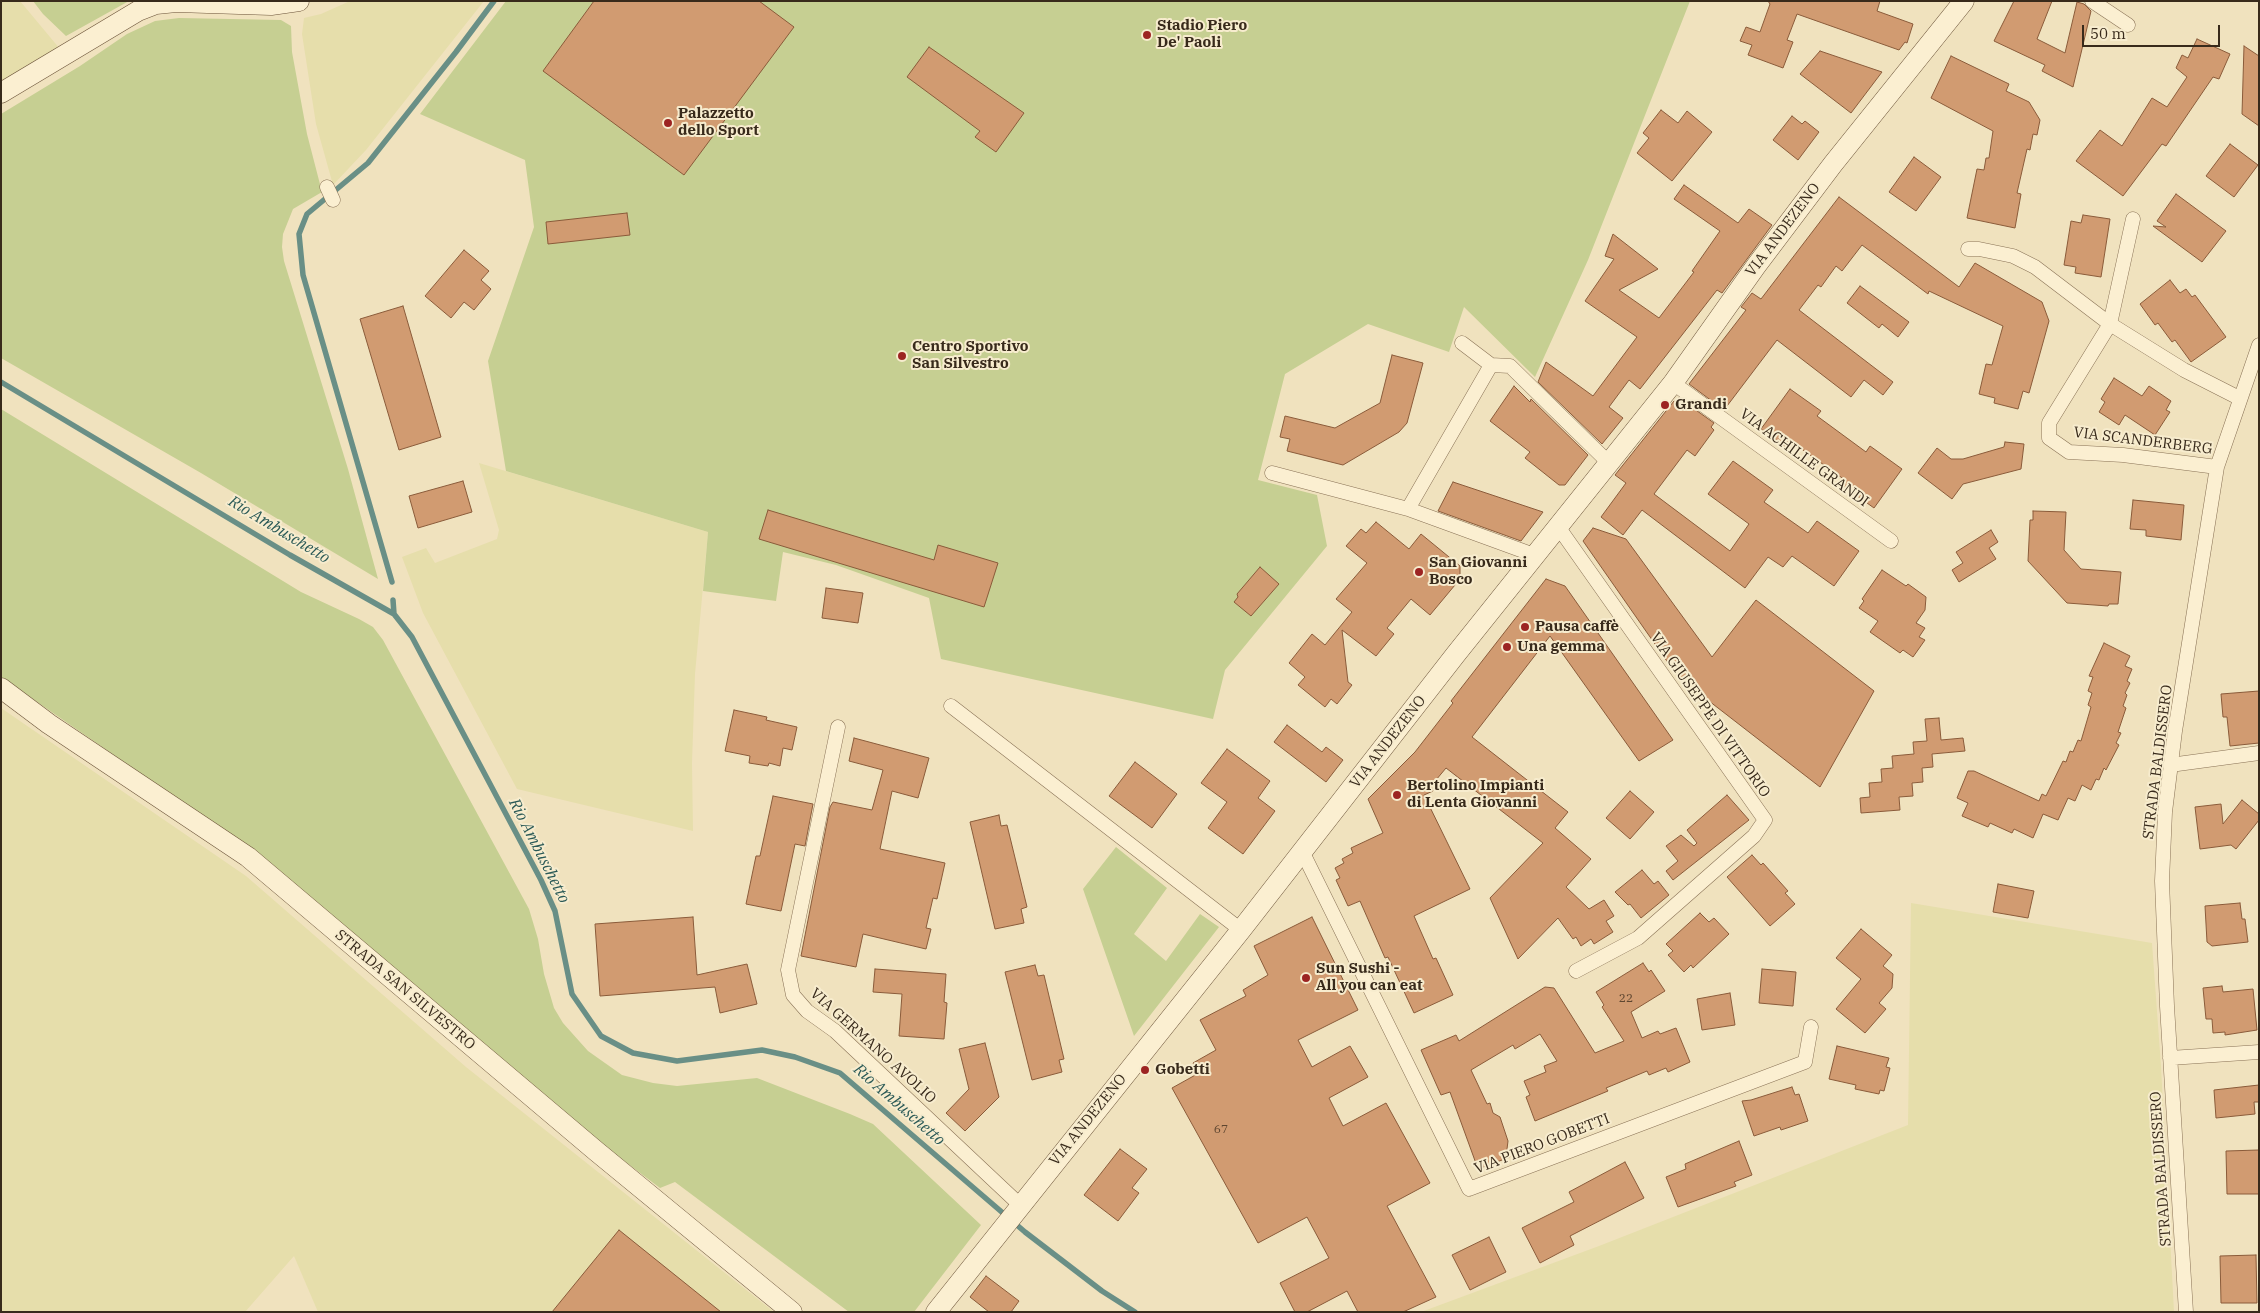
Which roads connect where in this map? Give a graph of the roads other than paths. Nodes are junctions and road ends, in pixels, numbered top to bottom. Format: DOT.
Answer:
graph roads {
  1 [pos="299,1"];
  2 [pos="1964,1"];
  3 [pos="2092,1"];
  4 [pos="2128,26"];
  5 [pos="1,93"];
  6 [pos="2133,219"];
  7 [pos="1968,249"];
  8 [pos="2110,324"];
  9 [pos="1462,343"];
  10 [pos="2259,345"];
  11 [pos="1491,365"];
  12 [pos="1673,383"];
  13 [pos="2239,398"];
  14 [pos="1609,463"];
  15 [pos="2217,467"];
  16 [pos="1272,473"];
  17 [pos="1408,509"];
  18 [pos="1559,528"];
  19 [pos="1891,541"];
  20 [pos="1537,556"];
  21 [pos="1,688"];
  22 [pos="951,706"];
  23 [pos="838,727"];
  24 [pos="2259,753"];
  25 [pos="2170,765"];
  26 [pos="1302,851"];
  27 [pos="1241,930"];
  28 [pos="1576,971"];
  29 [pos="1811,1027"];
  30 [pos="2259,1052"];
  31 [pos="2170,1058"];
  32 [pos="1020,1205"];
  33 [pos="792,1312"];
  34 [pos="936,1312"];
  35 [pos="2186,1312"];
  1 -- 5 [label="main road"];
  2 -- 12 [label="main road, VIA ANDEZENO"];
  3 -- 4 [label="street"];
  6 -- 8 [label="street, VIA SCANDERBERG"];
  7 -- 8 [label="street"];
  8 -- 13 [label="street"];
  8 -- 15 [label="street, VIA SCANDERBERG"];
  9 -- 11 [label="street"];
  10 -- 13 [label="street, STRADA BALDISSERO"];
  11 -- 14 [label="street"];
  11 -- 17 [label="street"];
  12 -- 14 [label="main road, VIA ANDEZENO"];
  12 -- 19 [label="street, VIA ACHILLE GRANDI"];
  13 -- 15 [label="street, STRADA BALDISSERO"];
  14 -- 18 [label="main road, VIA ANDEZENO"];
  15 -- 25 [label="street, STRADA BALDISSERO"];
  16 -- 17 [label="street"];
  17 -- 20 [label="street"];
  18 -- 20 [label="main road, VIA ANDEZENO"];
  18 -- 28 [label="street, VIA GIUSEPPE DI VITTORIO"];
  20 -- 26 [label="main road, VIA ANDEZENO"];
  21 -- 33 [label="main road, STRADA SAN SILVESTRO"];
  22 -- 27 [label="street"];
  23 -- 32 [label="street, VIA GERMANO AVOLIO"];
  24 -- 25 [label="street"];
  25 -- 31 [label="street, STRADA BALDISSERO"];
  26 -- 27 [label="main road, VIA ANDEZENO"];
  26 -- 29 [label="street, VIA PIERO GOBETTI"];
  27 -- 32 [label="main road, VIA ANDEZENO"];
  30 -- 31 [label="street"];
  31 -- 35 [label="street, STRADA BALDISSERO"];
  32 -- 34 [label="main road, VIA ANDEZENO"];
}
